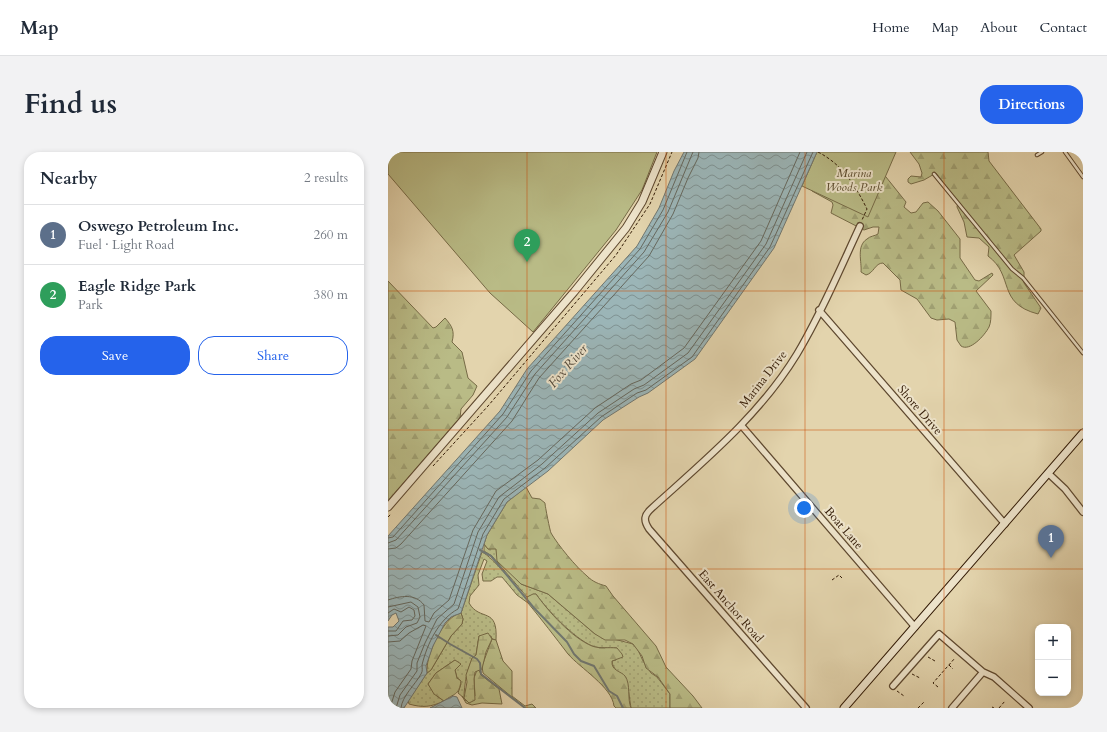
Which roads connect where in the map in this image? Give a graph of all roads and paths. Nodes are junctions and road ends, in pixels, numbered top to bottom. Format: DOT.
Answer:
graph roads {
  1 [pos="663,152"];
  2 [pos="818,152"];
  3 [pos="1042,152"];
  4 [pos="1065,152"];
  5 [pos="1037,155"];
  6 [pos="934,174"];
  7 [pos="1083,177"];
  8 [pos="860,226"];
  9 [pos="820,310"];
  10 [pos="1083,353"];
  11 [pos="741,426"];
  12 [pos="1083,433"];
  13 [pos="1049,474"];
  14 [pos="388,507"];
  15 [pos="1083,512"];
  16 [pos="645,516"];
  17 [pos="1005,524"];
  18 [pos="842,578"];
  19 [pos="832,580"];
  20 [pos="915,627"];
  21 [pos="926,656"];
  22 [pos="957,656"];
  23 [pos="935,661"];
  24 [pos="949,665"];
  25 [pos="953,669"];
  26 [pos="983,672"];
  27 [pos="911,673"];
  28 [pos="920,678"];
  29 [pos="938,687"];
  30 [pos="895,688"];
  31 [pos="904,696"];
  32 [pos="1005,701"];
  33 [pos="924,702"];
  34 [pos="806,708"];
  35 [pos="844,708"];
  36 [pos="918,708"];
  37 [pos="952,708"];
  38 [pos="999,708"];
  39 [pos="1029,708"];
  1 -- 14 [label="street"];
  2 -- 8 [label="path"];
  3 -- 5 [label="lane"];
  4 -- 7 [label="lane"];
  6 -- 10 [label="lane"];
  8 -- 9 [label="street, Marina Drive"];
  9 -- 11 [label="street, Marina Drive"];
  9 -- 17 [label="street, Shore Drive"];
  11 -- 16 [label="street, Marina Drive"];
  11 -- 20 [label="street, Boat Lane"];
  12 -- 13 [label="street"];
  13 -- 15 [label="street"];
  13 -- 17 [label="street"];
  16 -- 34 [label="street, East Anchor Road"];
  17 -- 20 [label="street"];
  18 -- 19 [label="path"];
  20 -- 35 [label="street"];
  21 -- 23 [label="path"];
  22 -- 24 [label="path"];
  24 -- 25 [label="path"];
  24 -- 29 [label="path"];
  26 -- 30 [label="street"];
  26 -- 37 [label="street"];
  26 -- 39 [label="street"];
  27 -- 28 [label="path"];
  30 -- 31 [label="path"];
  32 -- 38 [label="path"];
  33 -- 36 [label="path"];
}
